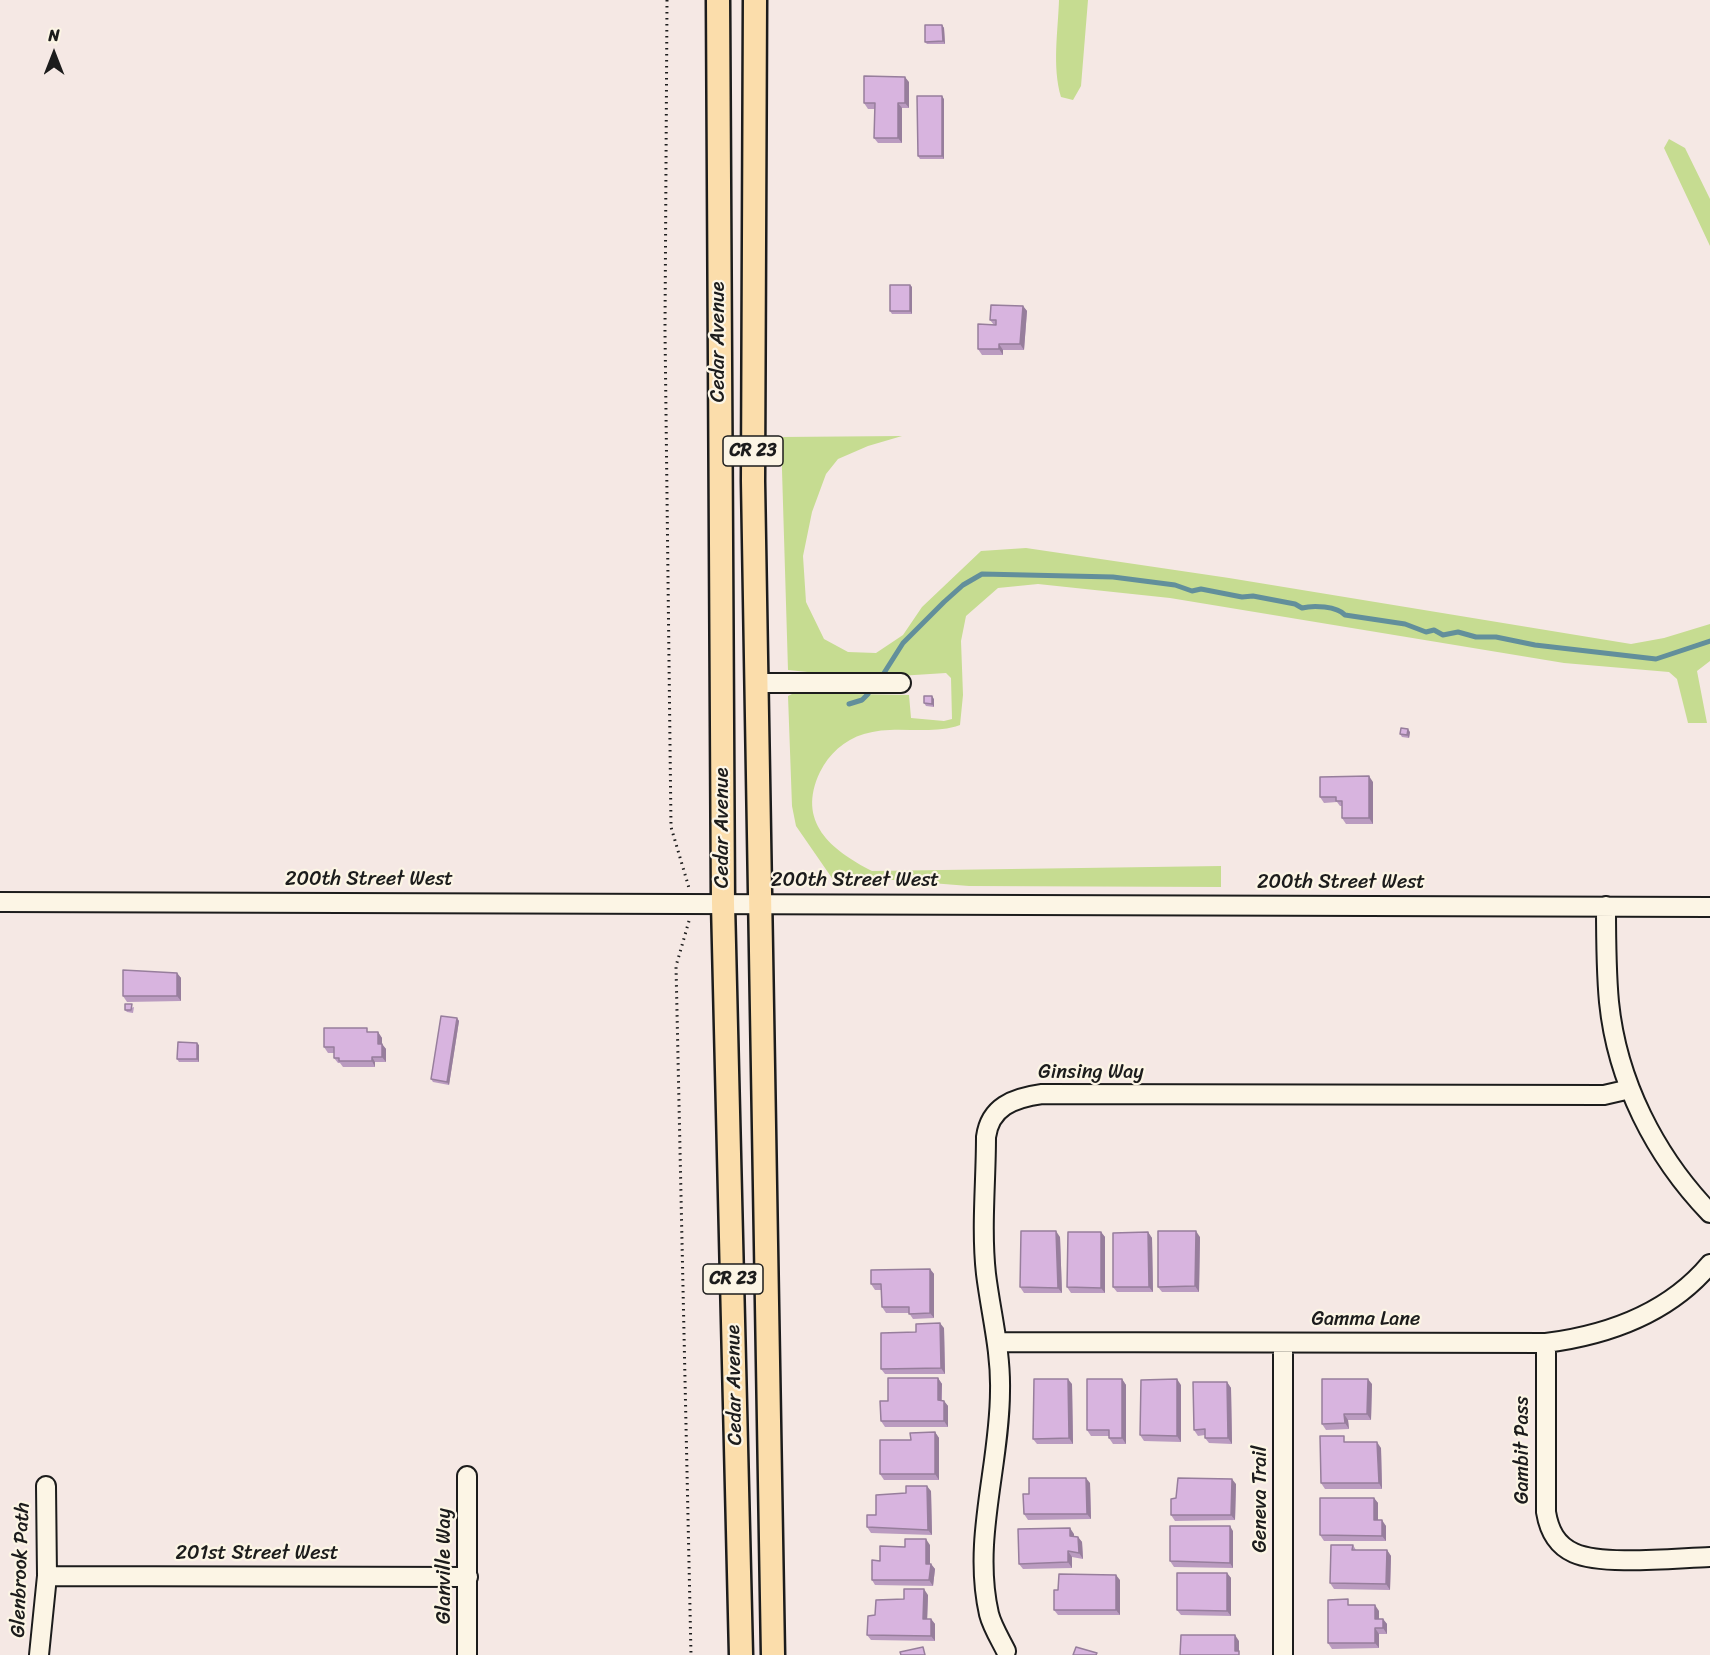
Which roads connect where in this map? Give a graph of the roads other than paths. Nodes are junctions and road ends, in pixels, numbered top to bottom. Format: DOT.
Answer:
graph roads {
  1 [pos="718,0"];
  2 [pos="755,0"];
  3 [pos="758,683"];
  4 [pos="901,683"];
  5 [pos="0,902"];
  6 [pos="723,903"];
  7 [pos="762,903"];
  8 [pos="1606,906"];
  9 [pos="1710,907"];
  10 [pos="1630,1089"];
  11 [pos="1710,1213"];
  12 [pos="1710,1264"];
  13 [pos="998,1342"];
  14 [pos="1283,1343"];
  15 [pos="1546,1343"];
  16 [pos="467,1476"];
  17 [pos="46,1486"];
  18 [pos="1710,1557"];
  19 [pos="47,1576"];
  20 [pos="468,1577"];
  21 [pos="1006,1651"];
  22 [pos="39,1655"];
  23 [pos="467,1655"];
  24 [pos="741,1655"];
  25 [pos="773,1655"];
  26 [pos="1283,1655"];
  1 -- 6 [label="main road, Cedar Avenue / CR 23"];
  2 -- 3 [label="main road, Cedar Avenue / CR 23"];
  3 -- 4 [label="street"];
  3 -- 7 [label="main road, Cedar Avenue / CR 23"];
  5 -- 6 [label="street, 200th Street West"];
  6 -- 7 [label="street, 200th Street West"];
  6 -- 24 [label="main road, Cedar Avenue / CR 23"];
  7 -- 8 [label="street, 200th Street West"];
  7 -- 25 [label="main road, Cedar Avenue / CR 23"];
  8 -- 9 [label="street, 200th Street West"];
  8 -- 10 [label="street"];
  10 -- 11 [label="street"];
  10 -- 13 [label="street, Ginsing Way"];
  12 -- 15 [label="street, Gamma Lane"];
  13 -- 14 [label="street, Gamma Lane"];
  13 -- 21 [label="street, Ginsing Way"];
  14 -- 15 [label="street, Gamma Lane"];
  14 -- 26 [label="street, Geneva Trail"];
  15 -- 18 [label="street, Gambit Pass"];
  16 -- 20 [label="street, Glanville Way"];
  17 -- 19 [label="street, Glenbrook Path"];
  19 -- 20 [label="street, 201st Street West"];
  19 -- 22 [label="street, Glenbrook Path"];
  20 -- 23 [label="street, Glanville Way"];
}
